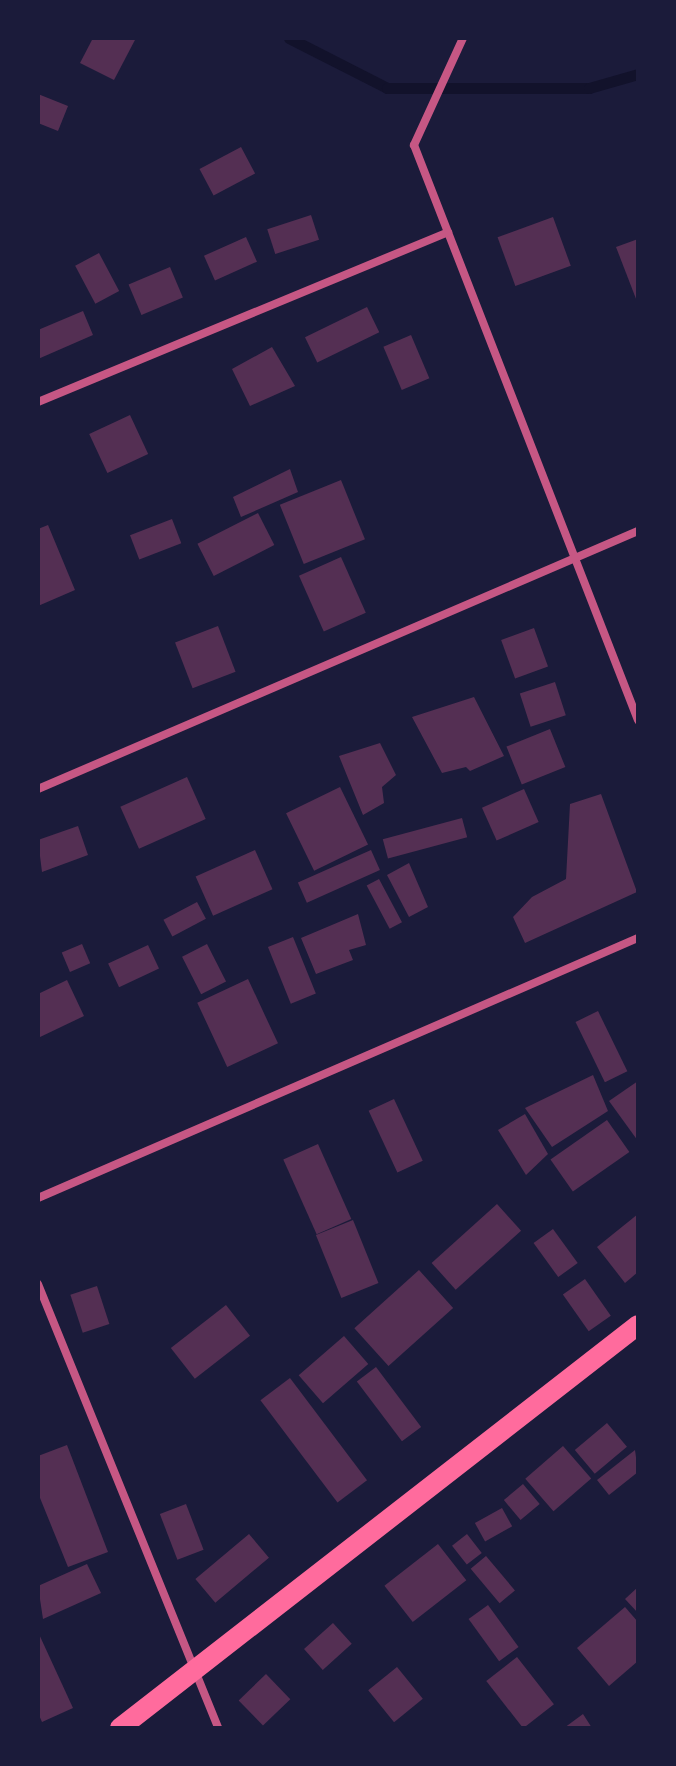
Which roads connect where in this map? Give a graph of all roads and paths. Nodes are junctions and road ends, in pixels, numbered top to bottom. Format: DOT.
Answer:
graph roads {
  1 [pos="463,38"];
  2 [pos="448,232"];
  3 [pos="38,402"];
  4 [pos="638,531"];
  5 [pos="575,558"];
  6 [pos="638,720"];
  7 [pos="38,789"];
  8 [pos="638,938"];
  9 [pos="38,1198"];
  10 [pos="38,1284"];
  11 [pos="638,1325"];
  12 [pos="195,1670"];
  13 [pos="120,1728"];
  14 [pos="218,1728"];
  1 -- 2 [label="street"];
  2 -- 3 [label="street"];
  2 -- 5 [label="street"];
  4 -- 5 [label="street"];
  5 -- 6 [label="street"];
  5 -- 7 [label="street"];
  8 -- 9 [label="street"];
  10 -- 12 [label="street"];
  11 -- 12 [label="main road"];
  12 -- 13 [label="main road"];
  12 -- 14 [label="street"];
}
